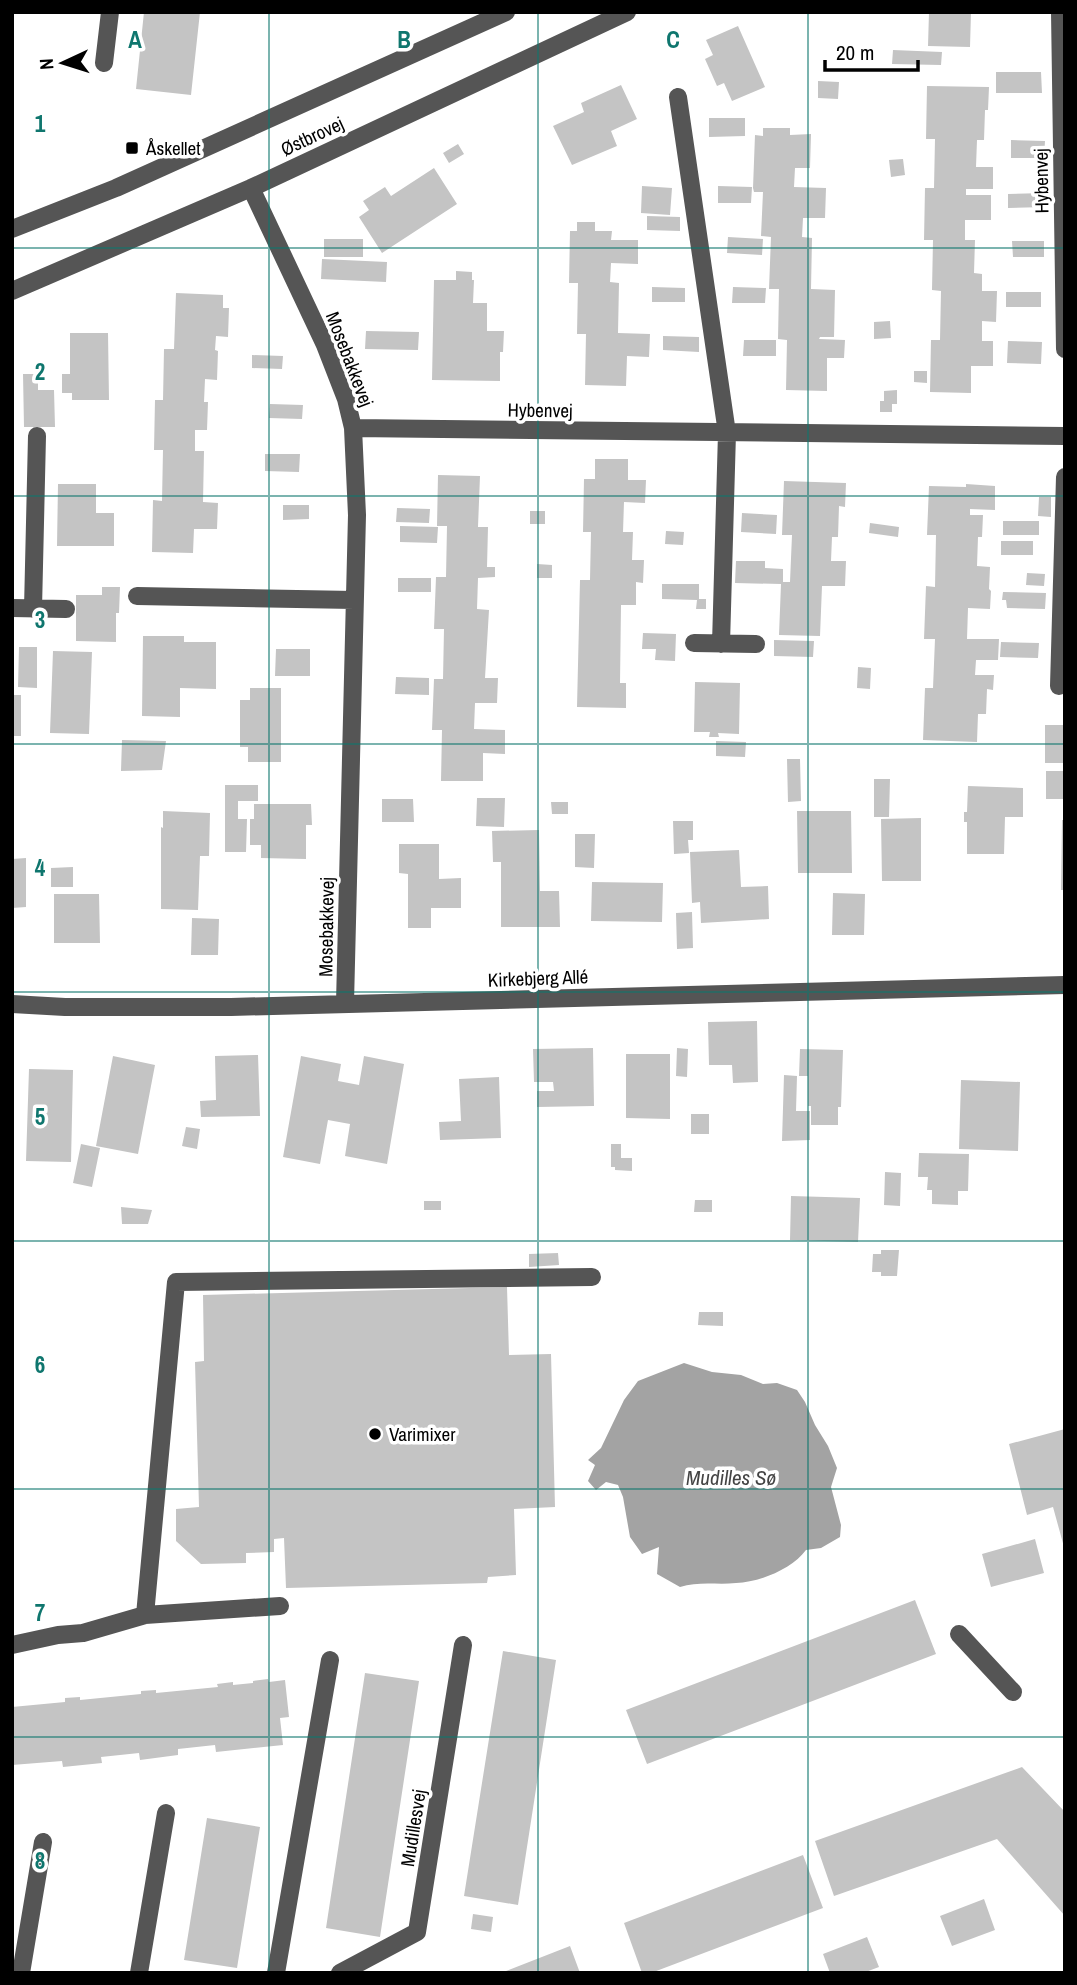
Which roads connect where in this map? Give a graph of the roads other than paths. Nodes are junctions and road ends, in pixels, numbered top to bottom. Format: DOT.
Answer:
graph roads {
  1 [pos="110,12"];
  2 [pos="506,12"];
  3 [pos="627,12"];
  4 [pos="1060,12"];
  5 [pos="104,63"];
  6 [pos="678,97"];
  7 [pos="251,188"];
  8 [pos="12,229"];
  9 [pos="12,291"];
  10 [pos="1065,349"];
  11 [pos="353,428"];
  12 [pos="727,433"];
  13 [pos="37,436"];
  14 [pos="1065,436"];
  15 [pos="1065,477"];
  16 [pos="137,596"];
  17 [pos="354,600"];
  18 [pos="12,608"];
  19 [pos="33,608"];
  20 [pos="66,609"];
  21 [pos="694,643"];
  22 [pos="720,644"];
  23 [pos="756,644"];
  24 [pos="1059,686"];
  25 [pos="1065,985"];
  26 [pos="345,1003"];
  27 [pos="12,1004"];
  28 [pos="592,1277"];
  29 [pos="280,1606"];
  30 [pos="145,1615"];
  31 [pos="959,1634"];
  32 [pos="12,1645"];
  33 [pos="463,1645"];
  34 [pos="330,1660"];
  35 [pos="1013,1692"];
  36 [pos="166,1813"];
  37 [pos="43,1842"];
  38 [pos="21,1973"];
  39 [pos="139,1973"];
  40 [pos="276,1973"];
  41 [pos="340,1973"];
  1 -- 5 [label="street"];
  2 -- 8 [label="street, Østbrovej"];
  3 -- 7 [label="street, Østbrovej"];
  4 -- 10 [label="street, Hybenvej"];
  6 -- 12 [label="street"];
  7 -- 9 [label="street, Østbrovej"];
  7 -- 11 [label="street, Mosebakkevej"];
  11 -- 12 [label="street, Hybenvej"];
  11 -- 17 [label="street, Mosebakkevej"];
  12 -- 14 [label="street, Hybenvej"];
  12 -- 22 [label="street"];
  13 -- 19 [label="street"];
  15 -- 24 [label="street"];
  16 -- 17 [label="street"];
  17 -- 26 [label="street, Mosebakkevej"];
  18 -- 19 [label="street"];
  19 -- 20 [label="street"];
  21 -- 22 [label="street"];
  22 -- 23 [label="street"];
  25 -- 26 [label="street, Kirkebjerg Allé"];
  26 -- 27 [label="street, Kirkebjerg Allé"];
  28 -- 30 [label="street"];
  29 -- 30 [label="street"];
  30 -- 32 [label="street"];
  31 -- 35 [label="street"];
  33 -- 41 [label="street, Mudillesvej"];
  34 -- 40 [label="street"];
  36 -- 39 [label="street"];
  37 -- 38 [label="street"];
}
